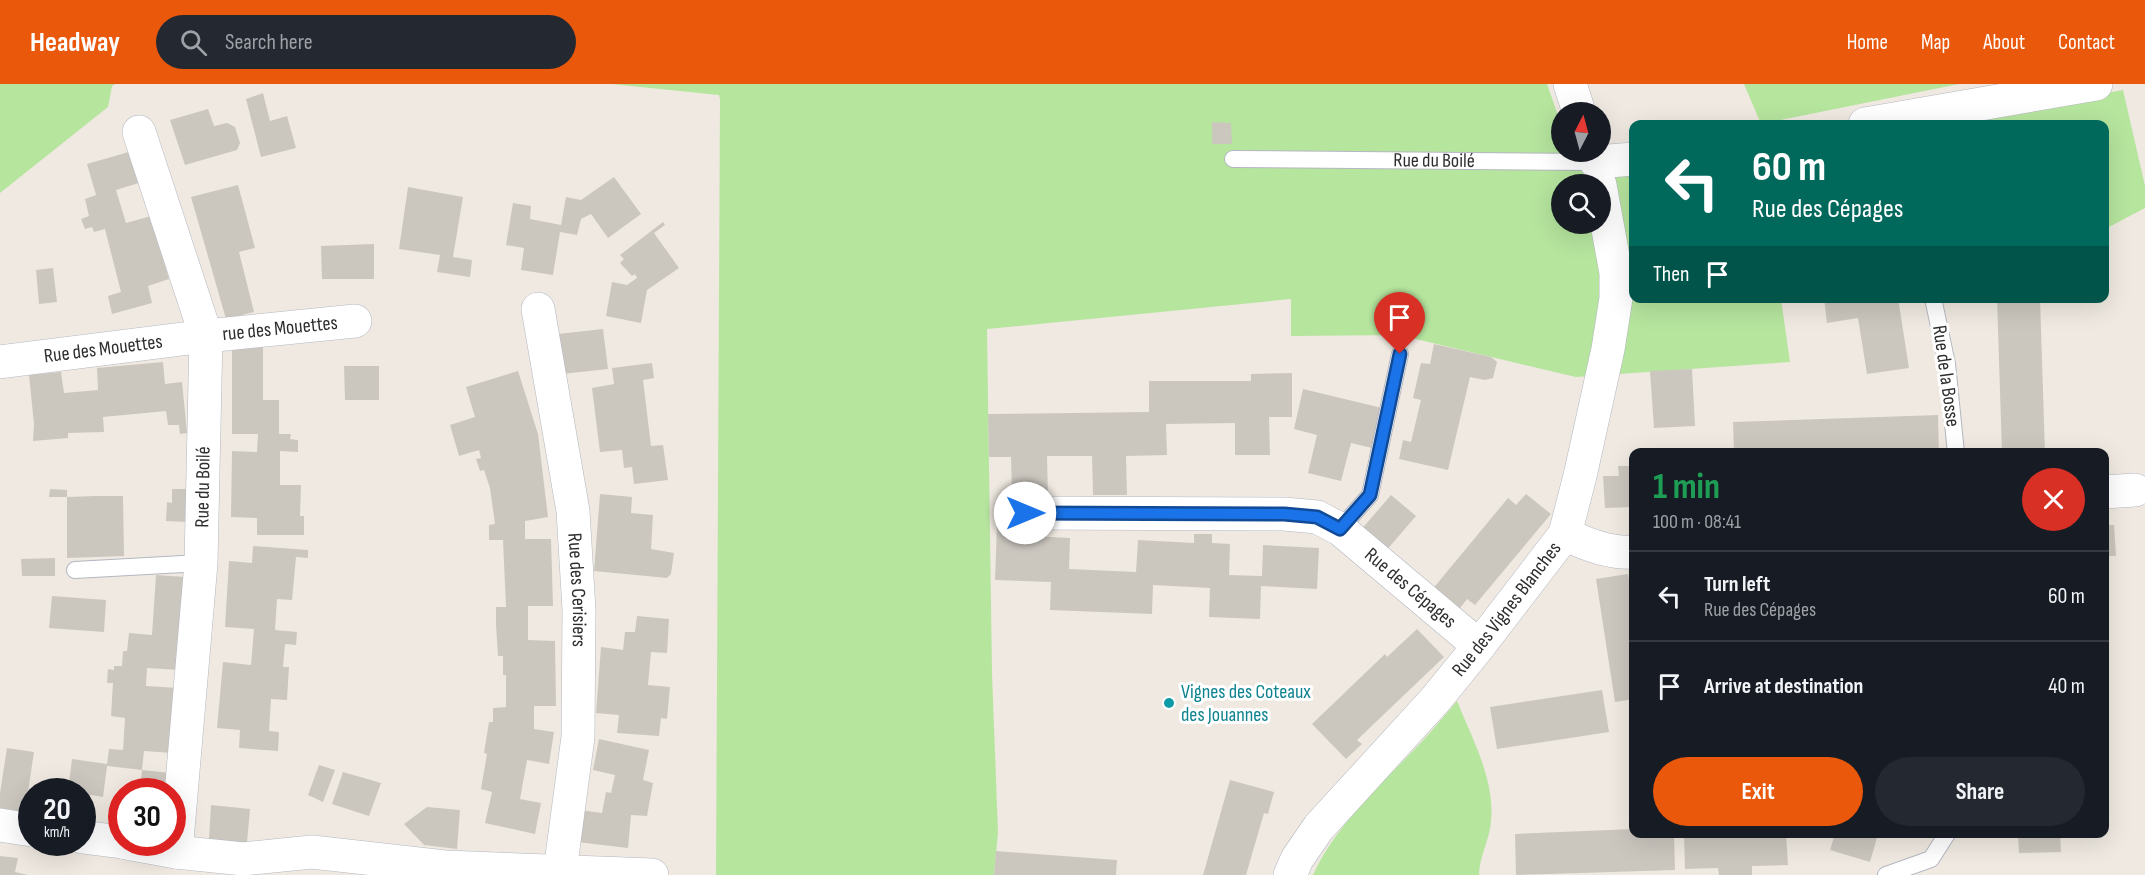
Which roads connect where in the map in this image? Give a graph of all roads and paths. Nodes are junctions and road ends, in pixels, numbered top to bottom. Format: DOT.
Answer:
graph roads {
  1 [pos="1570,84"];
  2 [pos="2096,84"];
  3 [pos="1576,102"];
  4 [pos="1888,120"];
  5 [pos="139,132"];
  6 [pos="1233,159"];
  7 [pos="1629,161"];
  8 [pos="1597,171"];
  9 [pos="1934,303"];
  10 [pos="538,309"];
  11 [pos="355,321"];
  12 [pos="206,336"];
  13 [pos="1400,354"];
  14 [pos="0,362"];
  15 [pos="1955,448"];
  16 [pos="1025,513"];
  17 [pos="1340,529"];
  18 [pos="1565,534"];
  19 [pos="1629,552"];
  20 [pos="201,563"];
  21 [pos="75,570"];
  22 [pos="1479,646"];
  23 [pos="0,825"];
  24 [pos="18,828"];
  25 [pos="1944,838"];
  26 [pos="167,858"];
  27 [pos="560,871"];
  28 [pos="652,875"];
  29 [pos="1290,875"];
  30 [pos="1886,875"];
  1 -- 3 [label="street"];
  2 -- 4 [label="street"];
  5 -- 12 [label="street, Rue du Boilé"];
  6 -- 8 [label="lane, Rue du Boilé"];
  7 -- 8 [label="street, Rue du Boilé"];
  8 -- 18 [label="street, Rue des Vignes Blanches"];
  9 -- 15 [label="lane, Rue de la Bosse"];
  10 -- 27 [label="street, Rue des Cerisiers"];
  11 -- 12 [label="street, rue des Mouettes"];
  12 -- 14 [label="street, Rue des Mouettes"];
  12 -- 20 [label="street, Rue du Boilé"];
  13 -- 17 [label="lane"];
  16 -- 17 [label="street, Rue des Cépages"];
  17 -- 22 [label="street, Rue des Cépages"];
  18 -- 19 [label="street"];
  18 -- 22 [label="street, Rue des Vignes Blanches"];
  20 -- 21 [label="lane"];
  20 -- 26 [label="street, Rue du Boilé"];
  22 -- 29 [label="street, Rue des Vignes Blanches"];
  23 -- 24 [label="street"];
  25 -- 30 [label="lane"];
  26 -- 27 [label="street"];
  27 -- 28 [label="street"];
}
